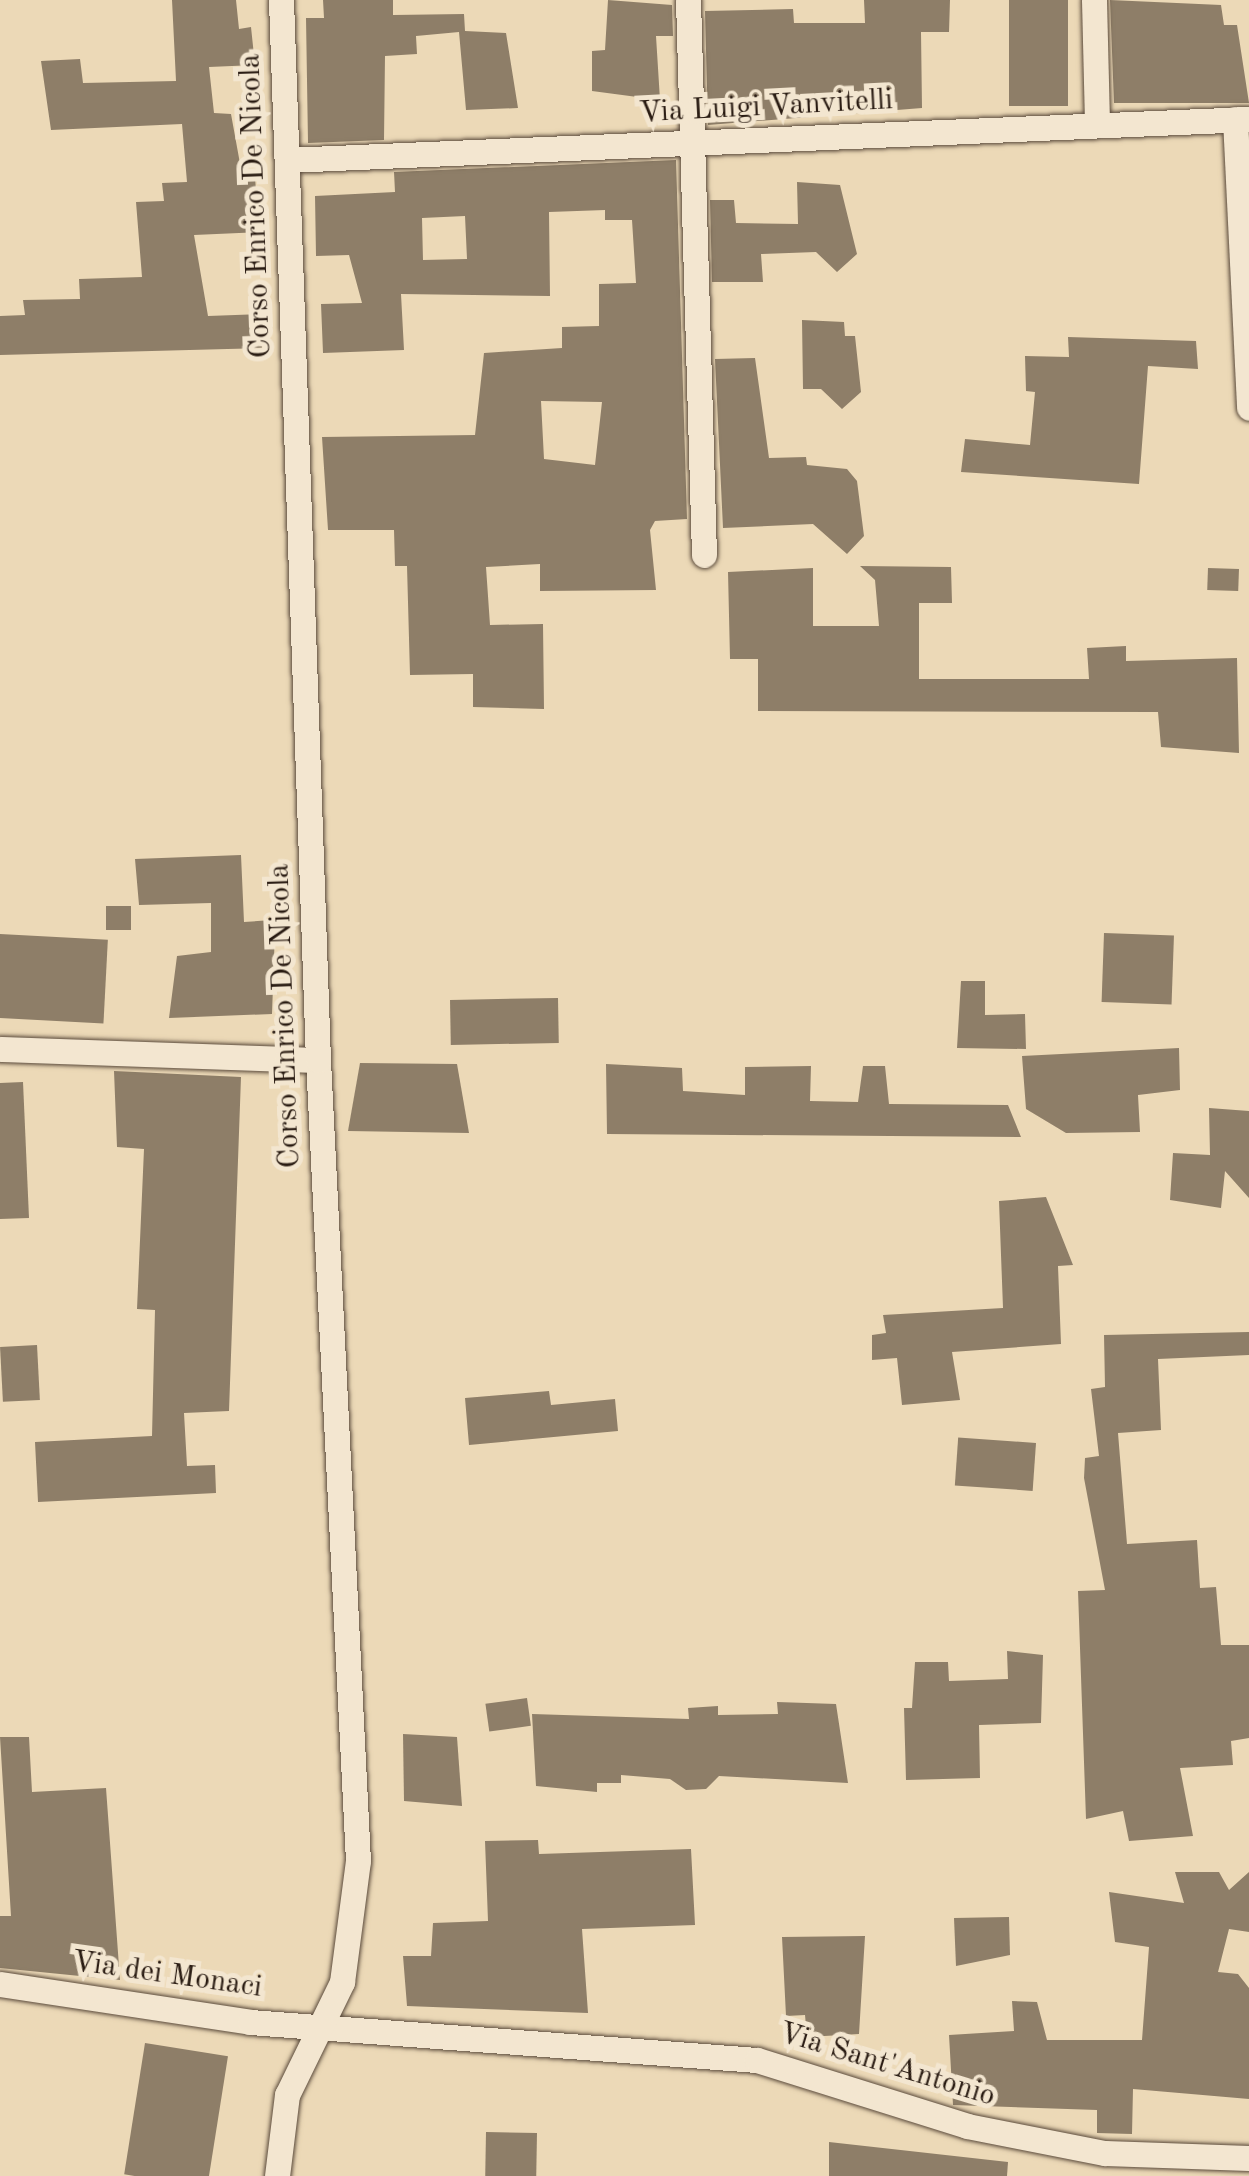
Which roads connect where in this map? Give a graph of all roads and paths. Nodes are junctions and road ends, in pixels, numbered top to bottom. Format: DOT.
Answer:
graph roads {
  1 [pos="281,0"];
  2 [pos="688,0"];
  3 [pos="1094,0"];
  4 [pos="1242,119"];
  5 [pos="1098,124"];
  6 [pos="693,142"];
  7 [pos="287,160"];
  8 [pos="1249,408"];
  9 [pos="704,555"];
  10 [pos="0,1049"];
  11 [pos="318,1060"];
  12 [pos="0,1984"];
  13 [pos="325,2024"];
  14 [pos="1249,2158"];
  15 [pos="1104,2164"];
  16 [pos="277,2176"];
  1 -- 7 [label="street, Corso Enrico De Nicola"];
  2 -- 6 [label="street"];
  3 -- 5 [label="street"];
  4 -- 5 [label="street, Via Luigi Vanvitelli"];
  4 -- 8 [label="street"];
  5 -- 6 [label="street, Via Luigi Vanvitelli"];
  6 -- 7 [label="street, Via Luigi Vanvitelli"];
  6 -- 9 [label="street"];
  7 -- 11 [label="street, Corso Enrico De Nicola"];
  10 -- 11 [label="street"];
  11 -- 13 [label="street, Corso Enrico De Nicola"];
  12 -- 13 [label="street, Via dei Monaci"];
  13 -- 15 [label="street, Via Sant'Antonio"];
  13 -- 16 [label="street, Corso Enrico De Nicola"];
  14 -- 15 [label="street, Via Sant'Antonio"];
}
